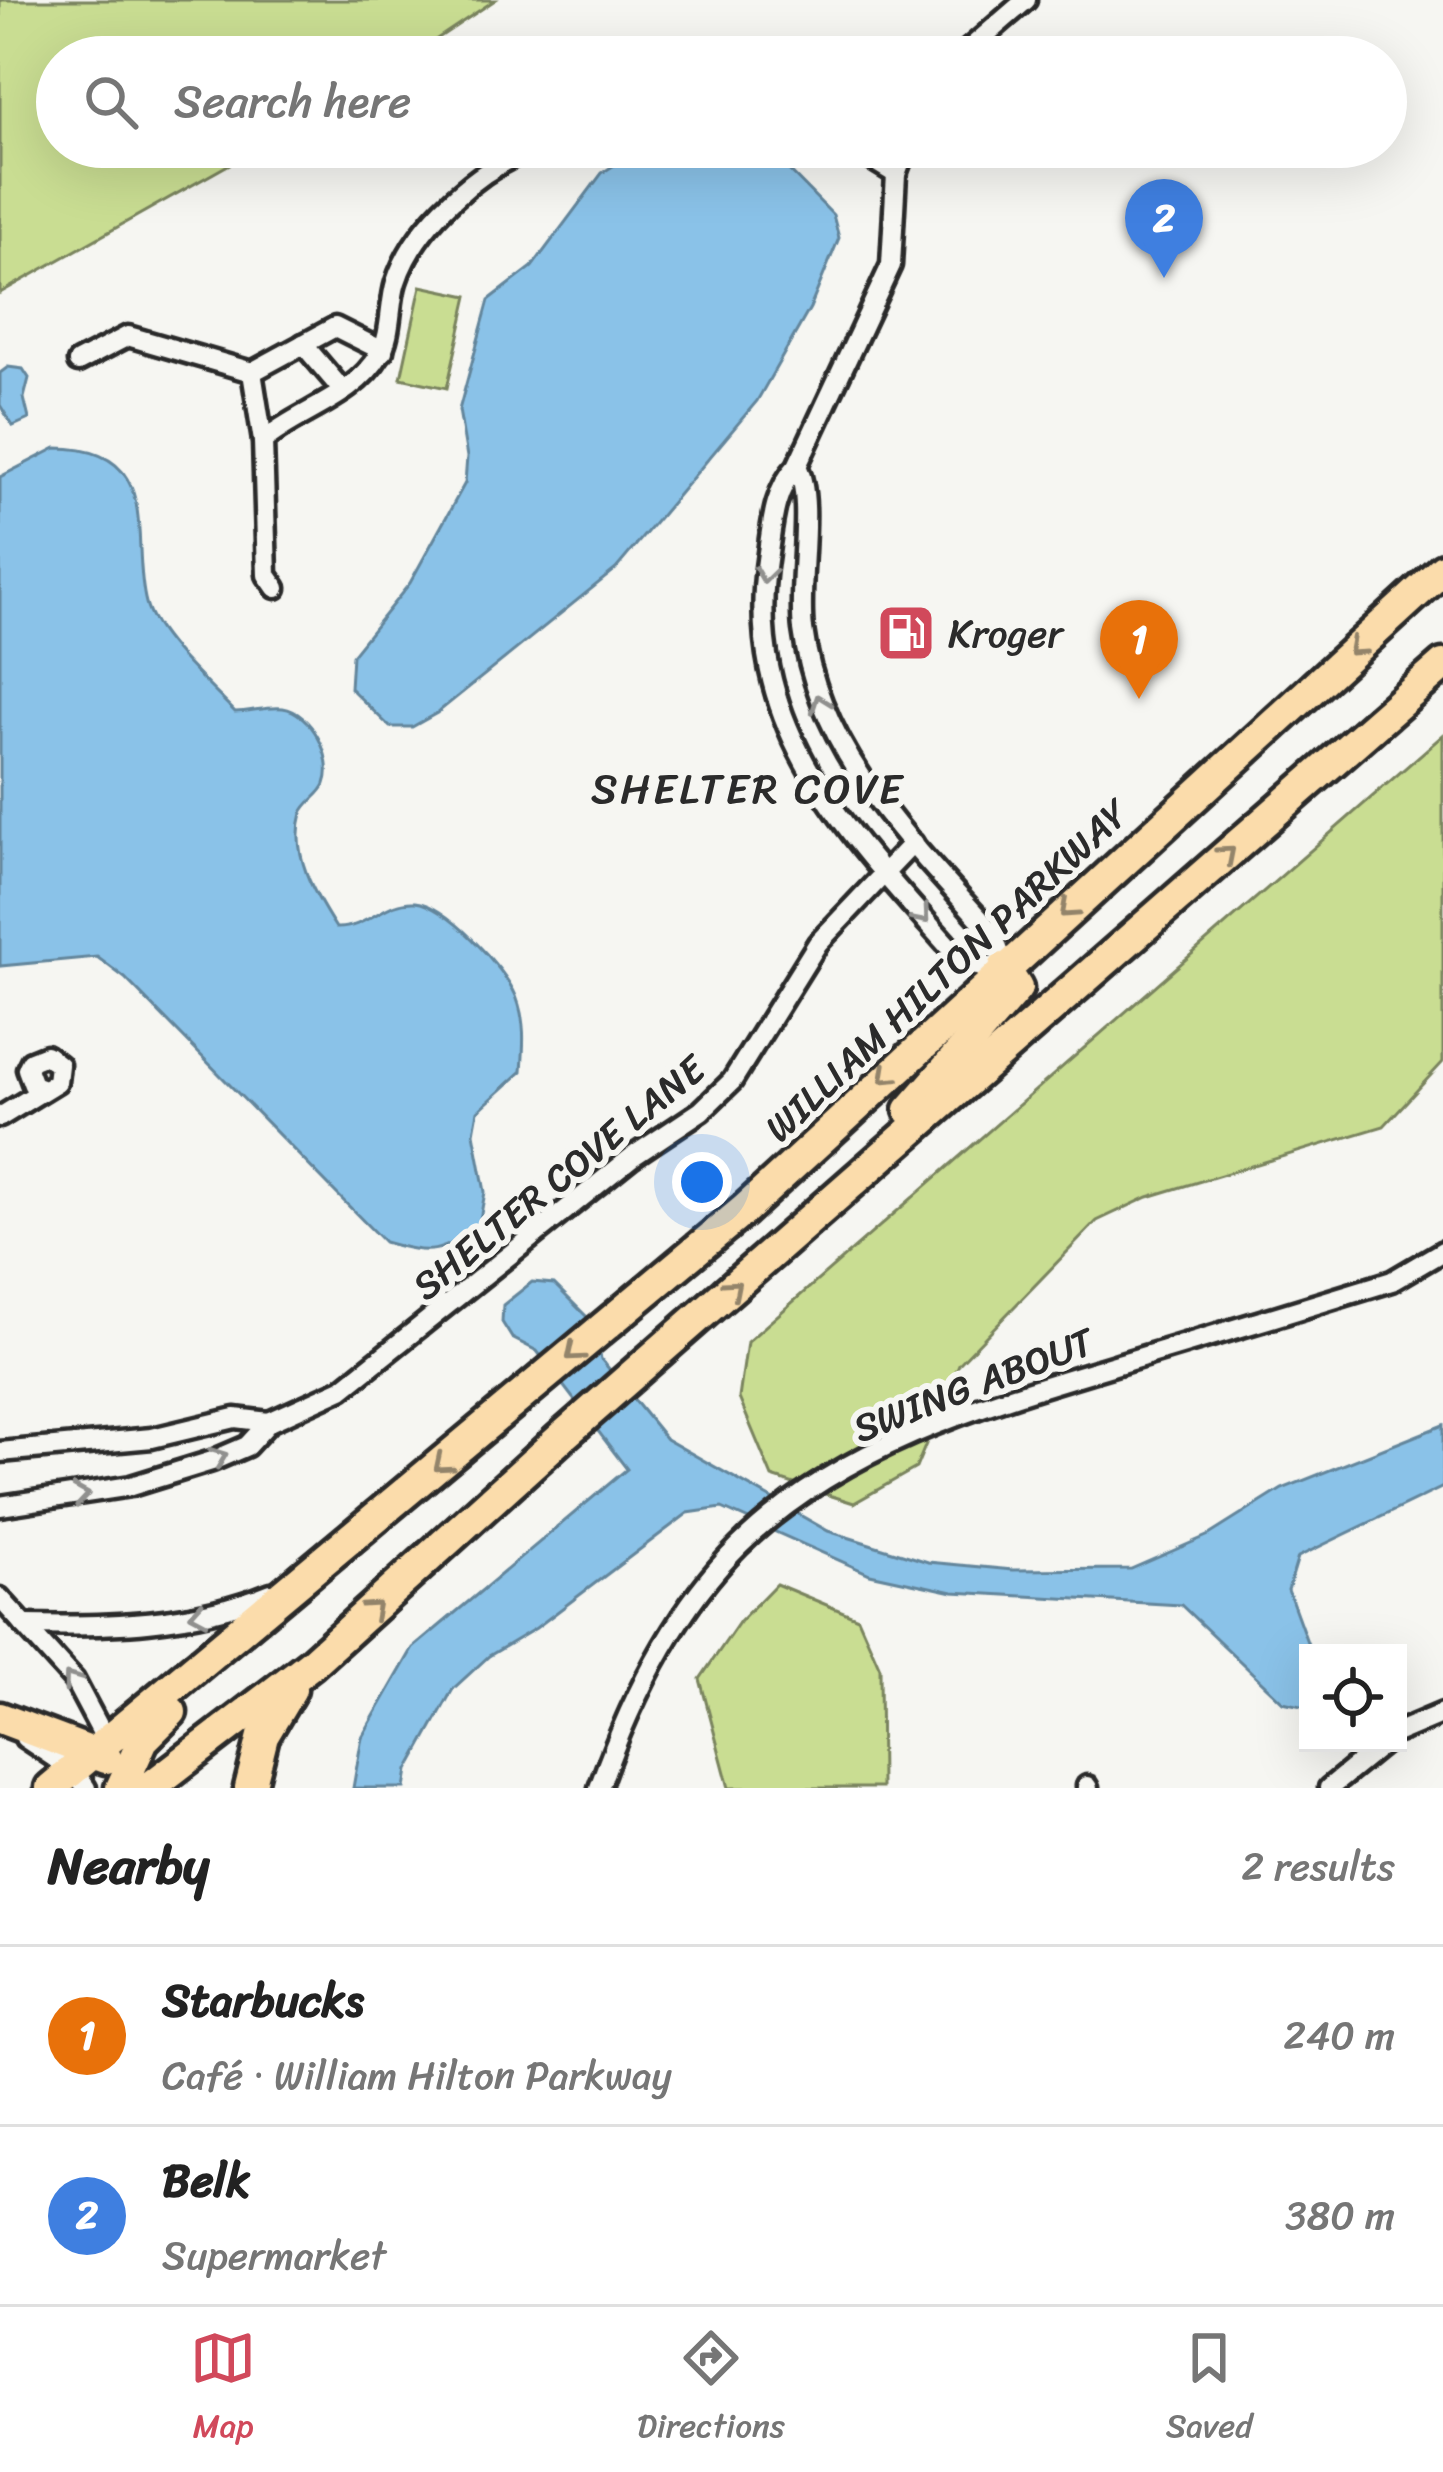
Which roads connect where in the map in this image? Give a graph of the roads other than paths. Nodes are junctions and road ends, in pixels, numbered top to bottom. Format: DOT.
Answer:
graph roads {
  1 [pos="1026,0"];
  2 [pos="984,36"];
  3 [pos="492,168"];
  4 [pos="886,168"];
  5 [pos="898,168"];
  6 [pos="896,174"];
  7 [pos="303,344"];
  8 [pos="383,351"];
  9 [pos="78,362"];
  10 [pos="252,372"];
  11 [pos="343,391"];
  12 [pos="263,441"];
  13 [pos="797,466"];
  14 [pos="1443,569"];
  15 [pos="276,588"];
  16 [pos="1443,664"];
  17 [pos="913,843"];
  18 [pos="883,874"];
  19 [pos="1004,968"];
  20 [pos="41,1088"];
  21 [pos="0,1117"];
  22 [pos="808,1222"];
  23 [pos="1443,1251"];
  24 [pos="269,1422"];
  25 [pos="152,1438"];
  26 [pos="0,1452"];
  27 [pos="160,1478"];
  28 [pos="0,1506"];
  29 [pos="308,1577"];
  30 [pos="0,1598"];
  31 [pos="24,1625"];
  32 [pos="311,1664"];
  33 [pos="1443,1713"];
  34 [pos="0,1719"];
  35 [pos="1407,1728"];
  36 [pos="1373,1752"];
  37 [pos="108,1775"];
  38 [pos="250,1788"];
  39 [pos="599,1788"];
  40 [pos="1329,1788"];
  1 -- 2 [label="street"];
  3 -- 8 [label="street"];
  4 -- 6 [label="street"];
  5 -- 6 [label="street"];
  6 -- 13 [label="street"];
  7 -- 8 [label="street"];
  7 -- 10 [label="street"];
  7 -- 11 [label="street"];
  8 -- 11 [label="street"];
  9 -- 10 [label="street"];
  10 -- 12 [label="street"];
  11 -- 12 [label="street"];
  12 -- 15 [label="street"];
  17 -- 13 [label="street, one-way"];
  13 -- 18 [label="street, one-way"];
  14 -- 19 [label="highway, WILLIAM HILTON PARKWAY, one-way"];
  22 -- 16 [label="highway, one-way"];
  17 -- 18 [label="street, SHELTER COVE LANE"];
  17 -- 19 [label="street"];
  18 -- 19 [label="street, one-way"];
  18 -- 24 [label="street, SHELTER COVE LANE"];
  19 -- 22 [label="highway"];
  19 -- 29 [label="highway, WILLIAM HILTON PARKWAY, one-way"];
  20 -- 21 [label="street"];
  32 -- 22 [label="highway, one-way"];
  23 -- 39 [label="street, SWING ABOUT"];
  24 -- 25 [label="street, SHELTER COVE LANE"];
  27 -- 24 [label="street, SHELTER COVE LANE, one-way"];
  25 -- 26 [label="street, SHELTER COVE LANE"];
  25 -- 27 [label="street"];
  28 -- 27 [label="street, SHELTER COVE LANE, one-way"];
  29 -- 31 [label="street, one-way"];
  29 -- 37 [label="highway, WILLIAM HILTON PARKWAY"];
  30 -- 31 [label="street"];
  37 -- 31 [label="street, one-way"];
  32 -- 37 [label="highway"];
  32 -- 38 [label="highway"];
  33 -- 35 [label="street"];
  34 -- 37 [label="highway"];
  36 -- 40 [label="street"];
}
